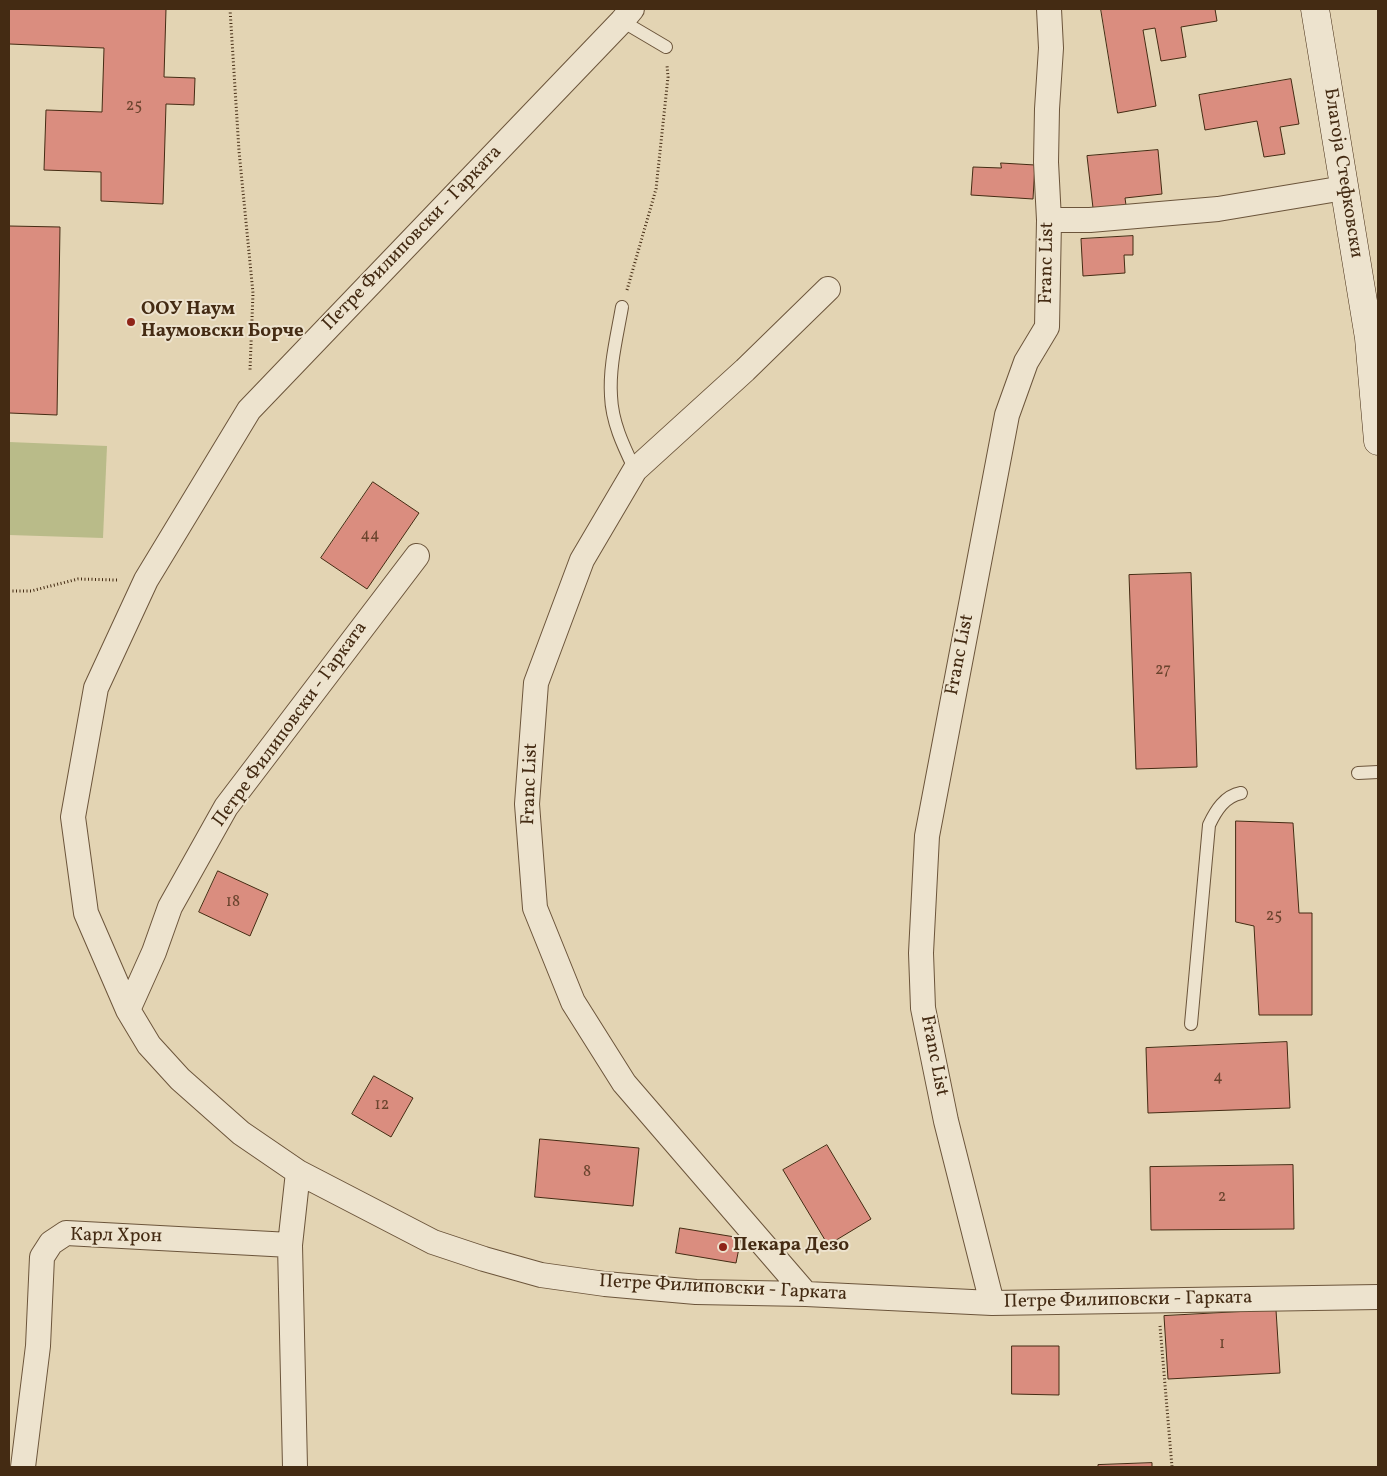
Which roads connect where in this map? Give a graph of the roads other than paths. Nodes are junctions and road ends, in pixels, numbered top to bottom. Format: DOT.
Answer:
graph roads {
  1 [pos="1049,9"];
  2 [pos="1315,9"];
  3 [pos="627,15"];
  4 [pos="666,47"];
  5 [pos="1344,188"];
  6 [pos="1049,220"];
  7 [pos="828,289"];
  8 [pos="622,307"];
  9 [pos="1374,342"];
  10 [pos="1378,441"];
  11 [pos="635,470"];
  12 [pos="417,556"];
  13 [pos="1378,772"];
  14 [pos="1358,773"];
  15 [pos="1241,793"];
  16 [pos="128,1010"];
  17 [pos="1191,1024"];
  18 [pos="298,1172"];
  19 [pos="290,1245"];
  20 [pos="806,1294"];
  21 [pos="1378,1297"];
  22 [pos="992,1303"];
  23 [pos="23,1467"];
  24 [pos="295,1467"];
  1 -- 6 [label="street, Franc List"];
  2 -- 5 [label="main road, Благоја Стефковски"];
  3 -- 4 [label="lane"];
  3 -- 16 [label="street, Петре Филиповски - Гарката"];
  5 -- 6 [label="street"];
  5 -- 9 [label="main road, Благоја Стефковски"];
  6 -- 22 [label="street, Franc List"];
  7 -- 11 [label="street, Franc List"];
  8 -- 11 [label="lane"];
  9 -- 10 [label="main road, Благоја Стефковски"];
  11 -- 20 [label="street, Franc List"];
  12 -- 16 [label="street, Петре Филиповски - Гарката"];
  13 -- 14 [label="lane"];
  15 -- 17 [label="lane"];
  16 -- 18 [label="street, Петре Филиповски - Гарката"];
  18 -- 19 [label="street"];
  18 -- 20 [label="street, Петре Филиповски - Гарката"];
  19 -- 23 [label="street, Карл Хрон"];
  19 -- 24 [label="street"];
  20 -- 22 [label="street, Петре Филиповски - Гарката"];
  21 -- 22 [label="street, Петре Филиповски - Гарката"];
}
